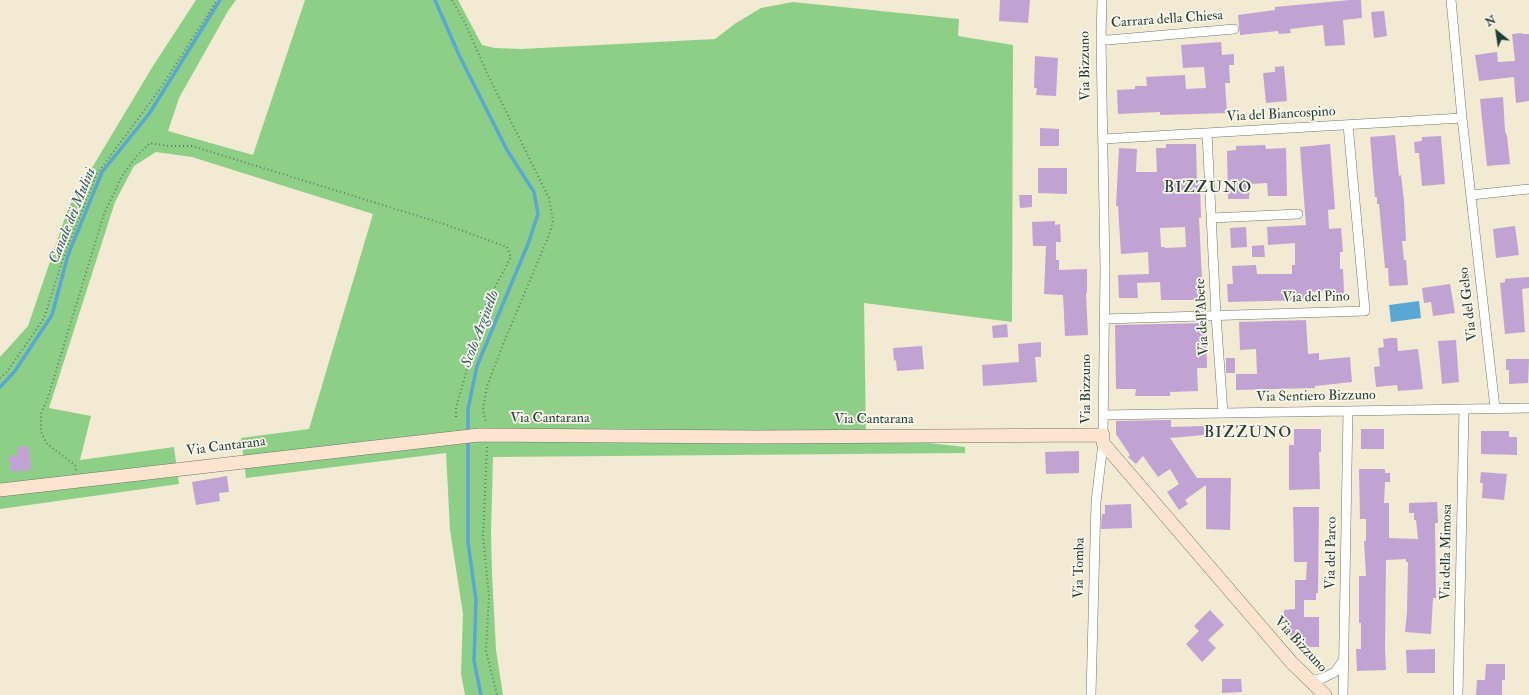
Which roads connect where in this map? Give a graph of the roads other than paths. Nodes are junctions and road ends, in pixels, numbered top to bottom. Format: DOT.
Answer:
graph roads {
  1 [pos="1102,0"];
  2 [pos="1451,0"];
  3 [pos="1234,29"];
  4 [pos="1101,39"];
  5 [pos="1462,118"];
  6 [pos="1348,125"];
  7 [pos="1207,133"];
  8 [pos="1103,139"];
  9 [pos="1529,189"];
  10 [pos="1471,196"];
  11 [pos="1298,214"];
  12 [pos="1212,218"];
  13 [pos="1216,315"];
  14 [pos="1104,319"];
  15 [pos="1495,408"];
  16 [pos="1529,408"];
  17 [pos="1464,409"];
  18 [pos="1348,411"];
  19 [pos="1223,413"];
  20 [pos="1103,415"];
  21 [pos="1103,439"];
  22 [pos="0,490"];
  23 [pos="1344,659"];
  24 [pos="1310,681"];
  25 [pos="1091,695"];
  26 [pos="1325,695"];
  27 [pos="1343,695"];
  28 [pos="1458,695"];
  1 -- 4 [label="street, Via Bizzuno"];
  2 -- 5 [label="street, Via del Gelso"];
  3 -- 4 [label="street, Carrara della Chiesa"];
  4 -- 8 [label="street, Via Bizzuno"];
  5 -- 6 [label="street, Via del Biancospino"];
  5 -- 10 [label="street, Via del Gelso"];
  6 -- 7 [label="street, Via del Biancospino"];
  6 -- 13 [label="street, Via del Pino"];
  7 -- 8 [label="street, Via del Biancospino"];
  7 -- 12 [label="street, Via dell'Abete"];
  8 -- 14 [label="street, Via Bizzuno"];
  9 -- 10 [label="street"];
  10 -- 15 [label="street, Via del Gelso"];
  11 -- 12 [label="street"];
  12 -- 13 [label="street, Via dell'Abete"];
  13 -- 14 [label="street, Via del Pino"];
  13 -- 19 [label="street, Via dell'Abete"];
  14 -- 20 [label="street, Via Bizzuno"];
  15 -- 16 [label="street, Via Sentiero Bizzuno"];
  15 -- 17 [label="street, Via Sentiero Bizzuno"];
  17 -- 18 [label="street, Via Sentiero Bizzuno"];
  17 -- 28 [label="street, Via della Mimosa"];
  18 -- 19 [label="street, Via Sentiero Bizzuno"];
  18 -- 23 [label="street, Via del Parco"];
  19 -- 20 [label="street, Via Sentiero Bizzuno"];
  20 -- 21 [label="street, Via Bizzuno"];
  21 -- 22 [label="street, Via Cantarana"];
  21 -- 24 [label="street, Via Bizzuno"];
  21 -- 25 [label="street, Via Tomba"];
  23 -- 24 [label="street"];
  23 -- 27 [label="street, Via del Parco"];
  24 -- 26 [label="street, Via Bizzuno"];
}
